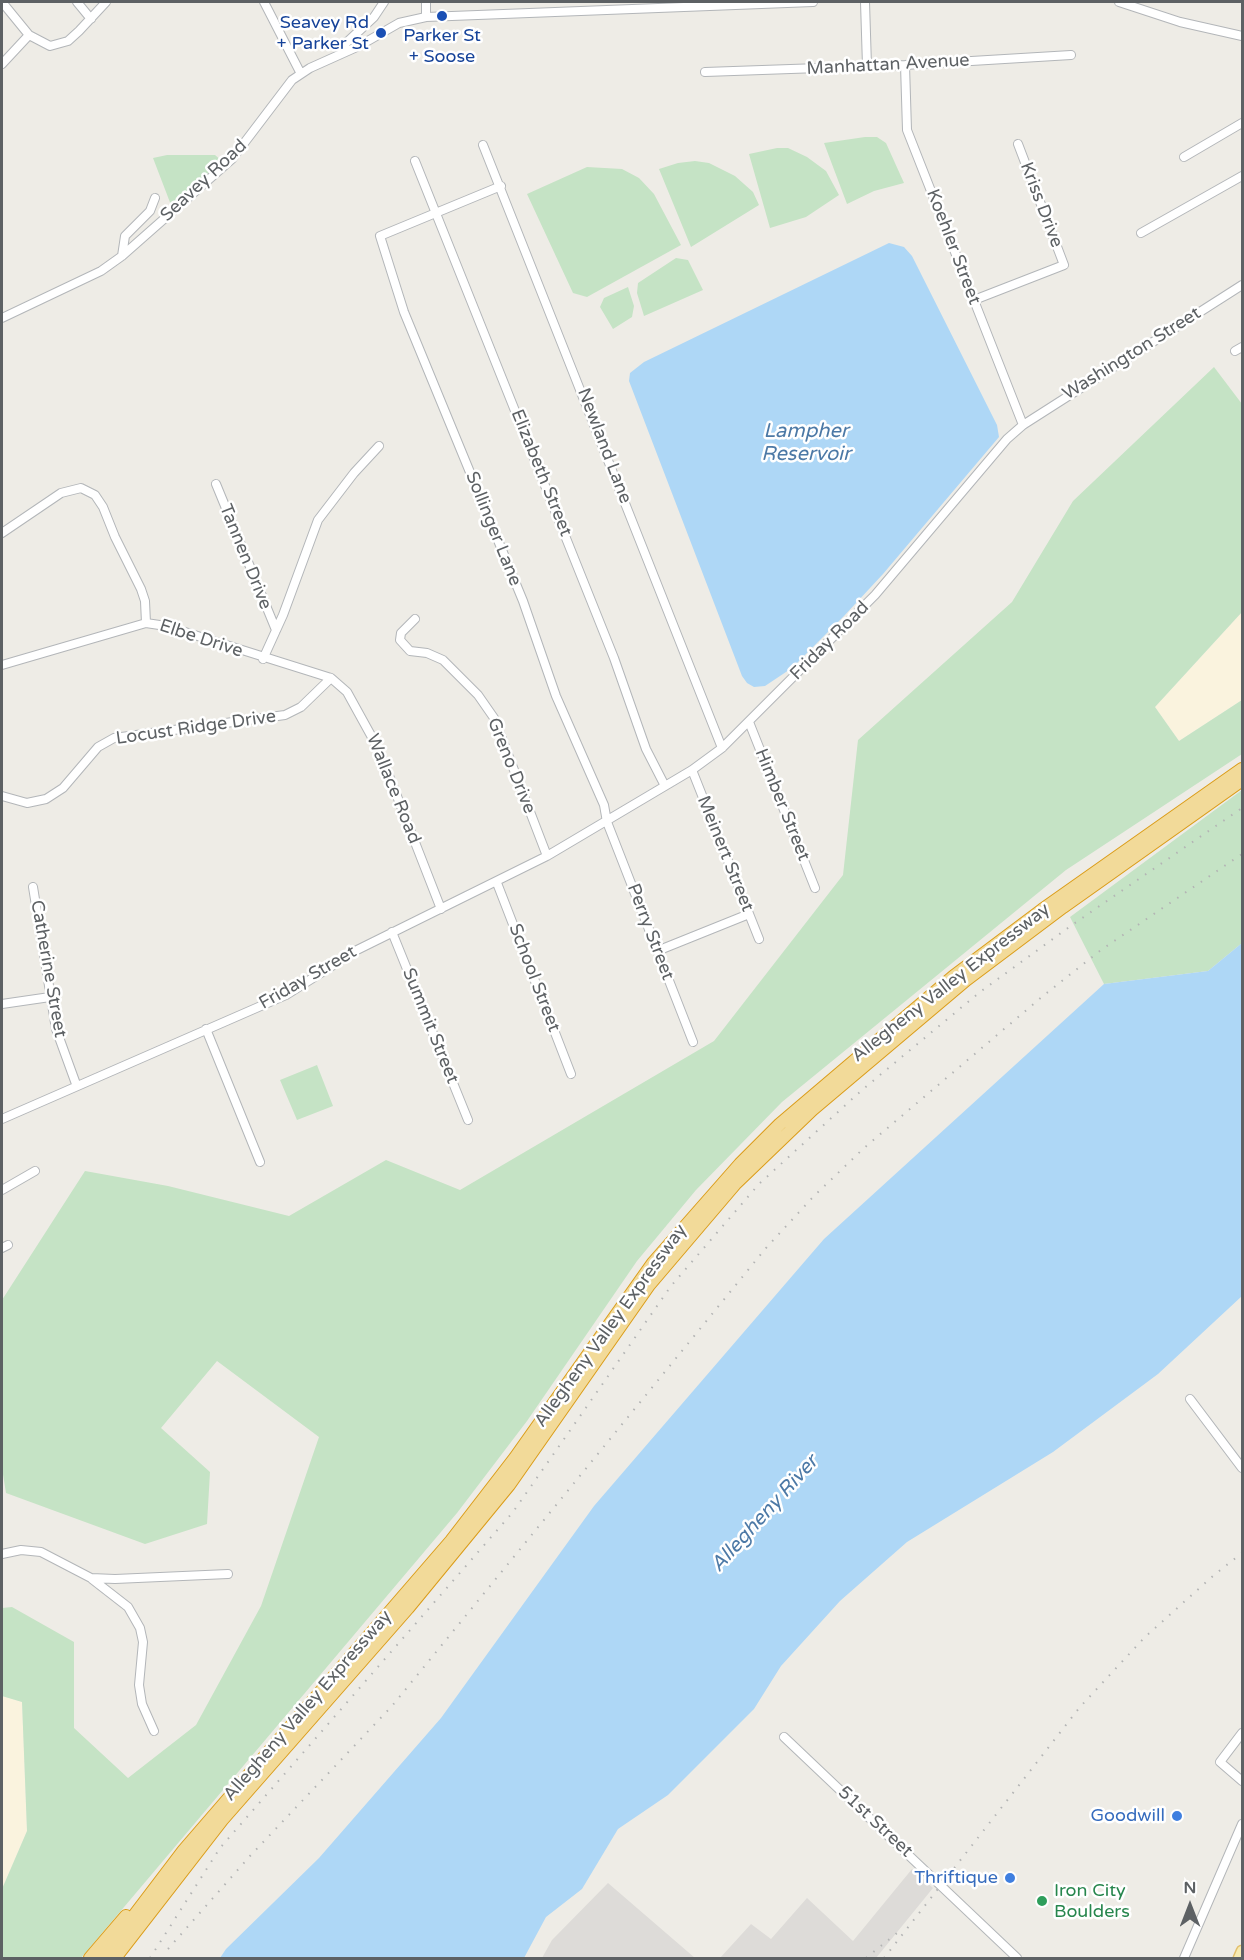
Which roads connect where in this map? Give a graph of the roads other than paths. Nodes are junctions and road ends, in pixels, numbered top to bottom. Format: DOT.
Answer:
graph roads {
  1 [pos="2,2"];
  2 [pos="77,2"];
  3 [pos="106,2"];
  4 [pos="264,2"];
  5 [pos="384,2"];
  6 [pos="426,2"];
  7 [pos="813,2"];
  8 [pos="865,2"];
  9 [pos="1119,2"];
  10 [pos="426,17"];
  11 [pos="91,19"];
  12 [pos="29,36"];
  13 [pos="1242,36"];
  14 [pos="341,54"];
  15 [pos="1071,55"];
  16 [pos="2,64"];
  17 [pos="905,65"];
  18 [pos="867,66"];
  19 [pos="705,72"];
  20 [pos="301,74"];
  21 [pos="1242,123"];
  22 [pos="1018,144"];
  23 [pos="483,145"];
  24 [pos="1184,156"];
  25 [pos="415,161"];
  26 [pos="1242,176"];
  27 [pos="501,186"];
  28 [pos="155,198"];
  29 [pos="437,212"];
  30 [pos="1140,233"];
  31 [pos="122,256"];
  32 [pos="1242,285"];
  33 [pos="974,300"];
  34 [pos="2,318"];
  35 [pos="1023,425"];
  36 [pos="379,446"];
  37 [pos="216,484"];
  38 [pos="2,533"];
  39 [pos="415,619"];
  40 [pos="146,623"];
  41 [pos="276,630"];
  42 [pos="264,659"];
  43 [pos="2,664"];
  44 [pos="331,678"];
  45 [pos="749,722"];
  46 [pos="723,748"];
  47 [pos="1242,769"];
  48 [pos="692,770"];
  49 [pos="1242,780"];
  50 [pos="665,786"];
  51 [pos="2,796"];
  52 [pos="607,822"];
  53 [pos="547,856"];
  54 [pos="497,883"];
  55 [pos="33,887"];
  56 [pos="815,888"];
  57 [pos="441,909"];
  58 [pos="749,914"];
  59 [pos="392,932"];
  60 [pos="759,939"];
  61 [pos="657,951"];
  62 [pos="50,997"];
  63 [pos="2,1004"];
  64 [pos="206,1029"];
  65 [pos="693,1042"];
  66 [pos="571,1074"];
  67 [pos="76,1084"];
  68 [pos="2,1119"];
  69 [pos="468,1120"];
  70 [pos="260,1162"];
  71 [pos="35,1171"];
  72 [pos="2,1190"];
  73 [pos="1190,1400"];
  74 [pos="1242,1468"];
  75 [pos="2,1554"];
  76 [pos="228,1574"];
  77 [pos="91,1578"];
  78 [pos="154,1731"];
  79 [pos="1242,1733"];
  80 [pos="784,1737"];
  81 [pos="1242,1782"];
  82 [pos="1242,1824"];
  83 [pos="184,1850"];
  84 [pos="1242,1951"];
  85 [pos="90,1959"];
  86 [pos="102,1959"];
  87 [pos="115,1959"];
  88 [pos="1017,1959"];
  89 [pos="1184,1959"];
  90 [pos="1239,1959"];
  1 -- 12 [label="street"];
  2 -- 11 [label="street"];
  3 -- 11 [label="street"];
  4 -- 20 [label="street"];
  5 -- 14 [label="street"];
  6 -- 10 [label="street"];
  7 -- 10 [label="street, Seavey Road"];
  8 -- 18 [label="street"];
  9 -- 13 [label="street"];
  10 -- 14 [label="street, Seavey Road"];
  11 -- 12 [label="street"];
  12 -- 16 [label="street"];
  14 -- 20 [label="street, Seavey Road"];
  15 -- 17 [label="street, Manhattan Avenue"];
  17 -- 18 [label="street, Manhattan Avenue"];
  17 -- 33 [label="street, Koehler Street"];
  18 -- 19 [label="street, Manhattan Avenue"];
  20 -- 31 [label="street, Seavey Road"];
  21 -- 24 [label="street"];
  22 -- 33 [label="street, Kriss Drive"];
  23 -- 27 [label="street, Newland Lane"];
  25 -- 29 [label="street, Elizabeth Street"];
  26 -- 30 [label="street"];
  27 -- 29 [label="street"];
  27 -- 46 [label="street, Newland Lane"];
  28 -- 31 [label="street"];
  29 -- 50 [label="street, Elizabeth Street"];
  29 -- 52 [label="street, Sollinger Lane"];
  31 -- 34 [label="street, Seavey Road"];
  32 -- 35 [label="street, Washington Street"];
  33 -- 35 [label="street, Koehler Street"];
  35 -- 45 [label="street, Friday Road"];
  36 -- 41 [label="street"];
  37 -- 41 [label="street, Tannen Drive"];
  38 -- 40 [label="street"];
  39 -- 53 [label="street, Greno Drive"];
  40 -- 42 [label="street, Elbe Drive"];
  40 -- 43 [label="street, Elbe Drive"];
  41 -- 42 [label="street"];
  42 -- 44 [label="street, Elbe Drive"];
  44 -- 51 [label="street, Locust Ridge Drive"];
  44 -- 57 [label="street, Wallace Road"];
  45 -- 46 [label="street, Friday Road"];
  45 -- 56 [label="street, Himber Street"];
  46 -- 48 [label="street, Friday Road"];
  47 -- 83 [label="highway, Allegheny Valley Expressway"];
  48 -- 50 [label="street, Friday Road"];
  48 -- 58 [label="street, Meinert Street"];
  49 -- 87 [label="highway, Allegheny Valley Expressway"];
  50 -- 52 [label="street, Friday Road"];
  52 -- 53 [label="street, Friday Street"];
  52 -- 61 [label="street, Perry Street"];
  53 -- 54 [label="street, Friday Street"];
  54 -- 57 [label="street, Friday Street"];
  54 -- 66 [label="street, School Street"];
  55 -- 62 [label="street, Catherine Street"];
  57 -- 59 [label="street, Friday Street"];
  58 -- 60 [label="street, Meinert Street"];
  58 -- 61 [label="street"];
  59 -- 64 [label="street, Friday Street"];
  59 -- 69 [label="street, Summit Street"];
  61 -- 65 [label="street, Perry Street"];
  62 -- 63 [label="street"];
  62 -- 67 [label="street, Catherine Street"];
  64 -- 67 [label="street, Friday Street"];
  64 -- 70 [label="street"];
  67 -- 68 [label="street, Friday Street"];
  71 -- 72 [label="street"];
  73 -- 74 [label="street"];
  75 -- 77 [label="street"];
  76 -- 77 [label="street"];
  77 -- 78 [label="street"];
  79 -- 81 [label="street"];
  80 -- 88 [label="street, 51st Street"];
  82 -- 89 [label="street"];
  83 -- 85 [label="highway"];
  83 -- 86 [label="highway, Allegheny Valley Expressway"];
  84 -- 90 [label="main road"];
}
